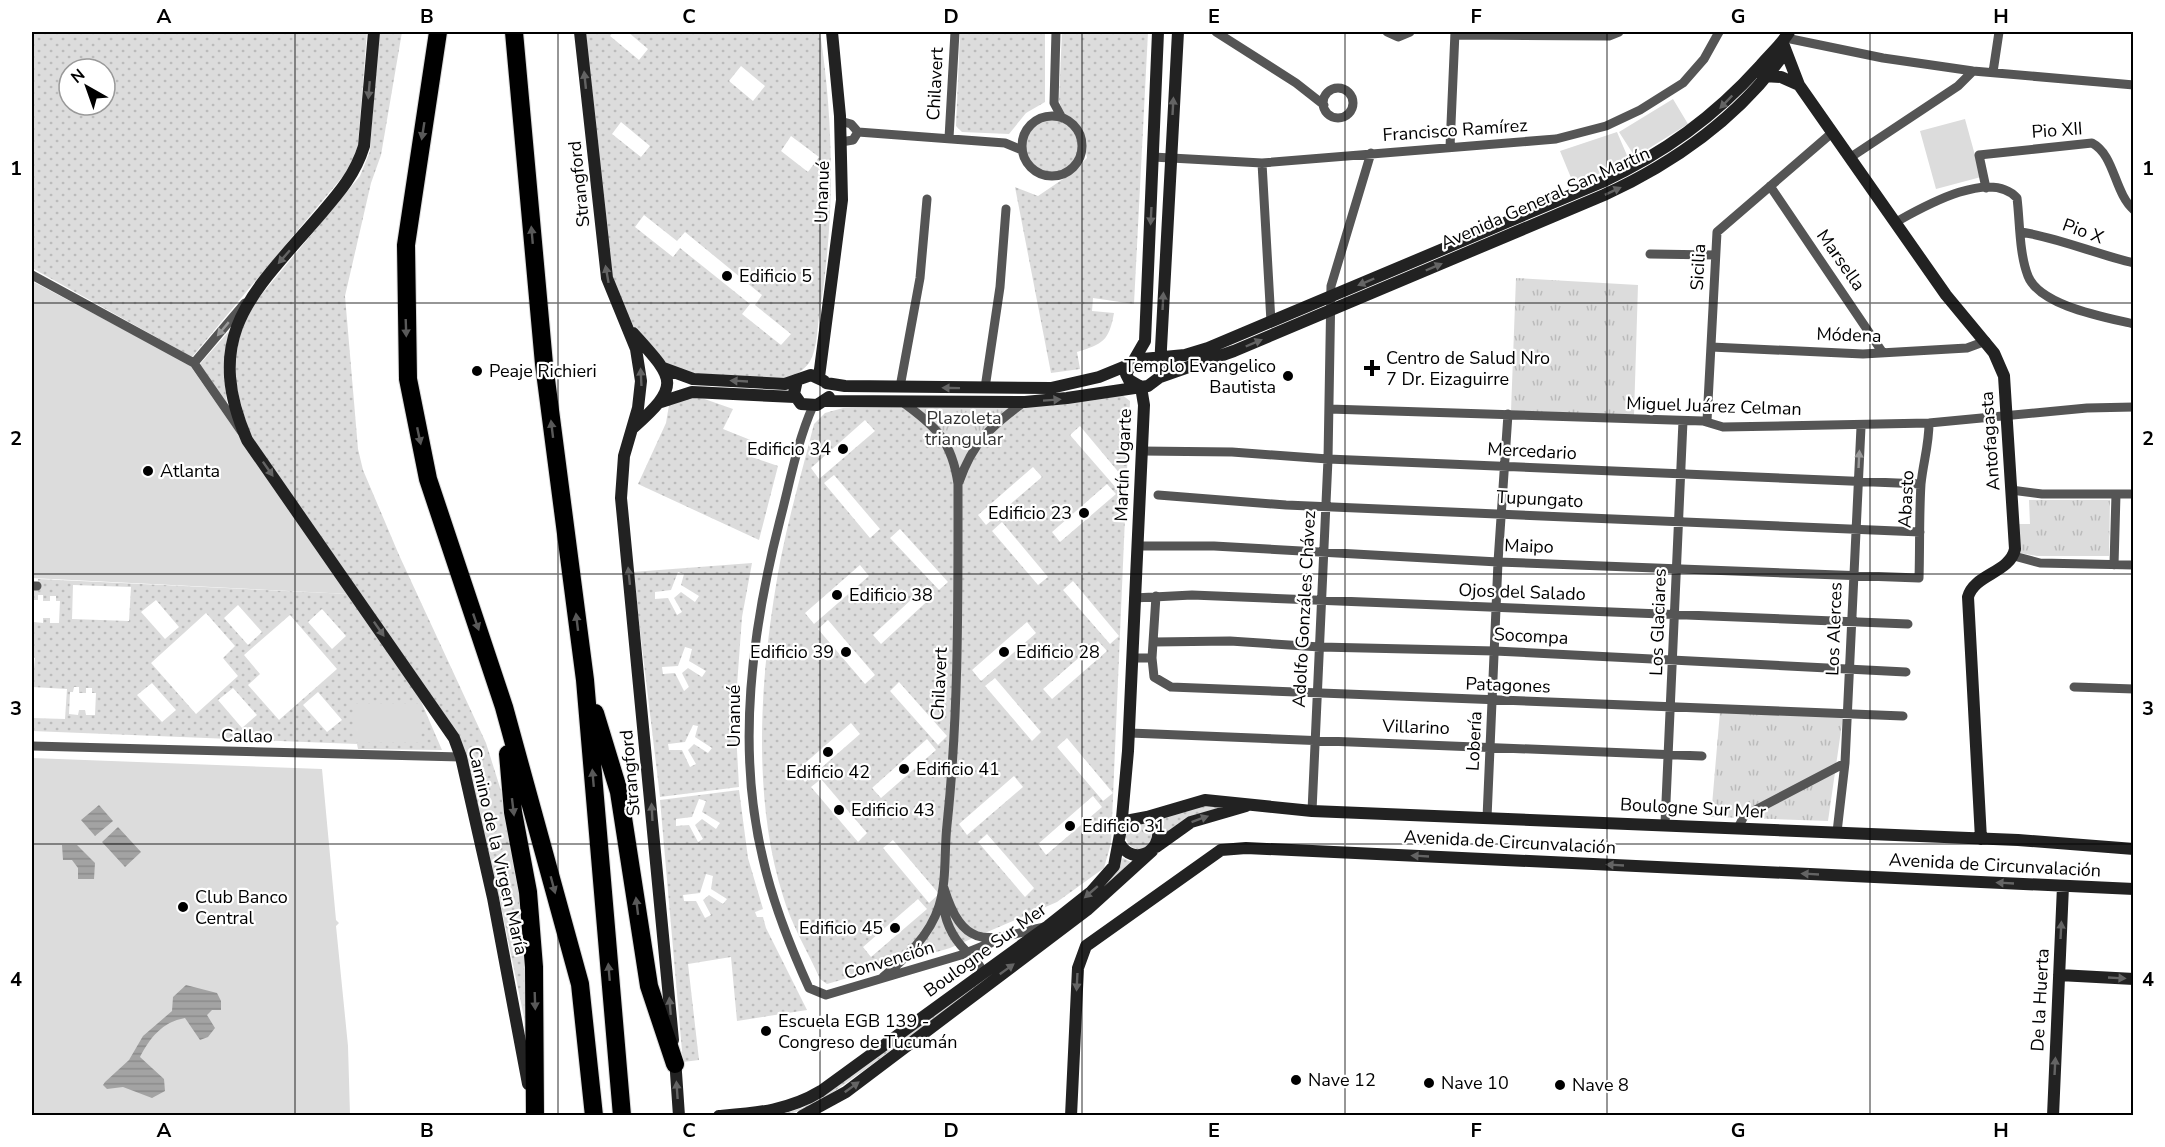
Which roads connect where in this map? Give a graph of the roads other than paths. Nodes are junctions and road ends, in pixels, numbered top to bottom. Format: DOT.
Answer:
graph roads {
  1 [pos="374,32"];
  2 [pos="438,32"];
  3 [pos="514,32"];
  4 [pos="580,32"];
  5 [pos="832,32"];
  6 [pos="955,32"];
  7 [pos="1056,32"];
  8 [pos="1158,32"];
  9 [pos="1178,32"];
  10 [pos="1216,32"];
  11 [pos="1387,32"];
  12 [pos="1410,32"];
  13 [pos="1618,32"];
  14 [pos="1719,32"];
  15 [pos="1999,32"];
  16 [pos="1455,33"];
  17 [pos="1785,39"];
  18 [pos="1973,71"];
  19 [pos="1993,72"];
  20 [pos="1769,75"];
  21 [pos="1750,77"];
  22 [pos="1799,85"];
  23 [pos="2133,85"];
  24 [pos="1054,103"];
  25 [pos="1324,105"];
  26 [pos="1041,118"];
  27 [pos="1062,118"];
  28 [pos="840,121"];
  29 [pos="1027,129"];
  30 [pos="858,132"];
  31 [pos="1833,132"];
  32 [pos="949,138"];
  33 [pos="841,142"];
  34 [pos="1005,143"];
  35 [pos="1450,147"];
  36 [pos="1022,150"];
  37 [pos="1371,153"];
  38 [pos="1153,157"];
  39 [pos="1170,158"];
  40 [pos="1851,158"];
  41 [pos="1262,163"];
  42 [pos="1770,186"];
  43 [pos="1986,188"];
  44 [pos="927,199"];
  45 [pos="1006,209"];
  46 [pos="2133,210"];
  47 [pos="1896,222"];
  48 [pos="2021,232"];
  49 [pos="1650,254"];
  50 [pos="1715,255"];
  51 [pos="2133,263"];
  52 [pos="32,275"];
  53 [pos="251,295"];
  54 [pos="1331,297"];
  55 [pos="1332,310"];
  56 [pos="1271,322"];
  57 [pos="2133,324"];
  58 [pos="629,328"];
  59 [pos="1986,341"];
  60 [pos="1711,347"];
  61 [pos="1883,353"];
  62 [pos="1159,359"];
  63 [pos="194,363"];
  64 [pos="1131,363"];
  65 [pos="663,368"];
  66 [pos="1160,377"];
  67 [pos="812,379"];
  68 [pos="1141,387"];
  69 [pos="985,388"];
  70 [pos="900,393"];
  71 [pos="825,401"];
  72 [pos="661,402"];
  73 [pos="1025,402"];
  74 [pos="803,403"];
  75 [pos="2133,407"];
  76 [pos="1329,409"];
  77 [pos="1508,414"];
  78 [pos="2006,417"];
  79 [pos="1683,421"];
  80 [pos="1707,422"];
  81 [pos="1929,423"];
  82 [pos="1861,427"];
  83 [pos="633,428"];
  84 [pos="247,440"];
  85 [pos="1141,451"];
  86 [pos="1328,459"];
  87 [pos="1504,466"];
  88 [pos="1680,475"];
  89 [pos="1858,483"];
  90 [pos="958,484"];
  91 [pos="1921,484"];
  92 [pos="2012,490"];
  93 [pos="2116,494"];
  94 [pos="2133,494"];
  95 [pos="1158,495"];
  96 [pos="1325,505"];
  97 [pos="1501,513"];
  98 [pos="1679,522"];
  99 [pos="1855,529"];
  100 [pos="1920,532"];
  101 [pos="1137,546"];
  102 [pos="1323,554"];
  103 [pos="2014,556"];
  104 [pos="1498,562"];
  105 [pos="2114,565"];
  106 [pos="2133,565"];
  107 [pos="1676,569"];
  108 [pos="1853,577"];
  109 [pos="1918,578"];
  110 [pos="1156,596"];
  111 [pos="1134,598"];
  112 [pos="1321,600"];
  113 [pos="1496,608"];
  114 [pos="1674,616"];
  115 [pos="1851,622"];
  116 [pos="1908,624"];
  117 [pos="1154,642"];
  118 [pos="1320,647"];
  119 [pos="1494,651"];
  120 [pos="1132,658"];
  121 [pos="1152,658"];
  122 [pos="1674,660"];
  123 [pos="1850,670"];
  124 [pos="1906,672"];
  125 [pos="585,680"];
  126 [pos="2074,687"];
  127 [pos="2133,689"];
  128 [pos="1316,693"];
  129 [pos="1493,700"];
  130 [pos="504,707"];
  131 [pos="1670,707"];
  132 [pos="1847,713"];
  133 [pos="1903,716"];
  134 [pos="1130,733"];
  135 [pos="1314,740"];
  136 [pos="32,746"];
  137 [pos="1491,746"];
  138 [pos="1667,754"];
  139 [pos="1702,756"];
  140 [pos="461,757"];
  141 [pos="1845,763"];
  142 [pos="1251,805"];
  143 [pos="1124,806"];
  144 [pos="1312,811"];
  145 [pos="1145,817"];
  146 [pos="1487,818"];
  147 [pos="1665,825"];
  148 [pos="1738,828"];
  149 [pos="1121,829"];
  150 [pos="1837,832"];
  151 [pos="1982,838"];
  152 [pos="1120,844"];
  153 [pos="1154,849"];
  154 [pos="2133,849"];
  155 [pos="943,886"];
  156 [pos="2063,886"];
  157 [pos="2133,889"];
  158 [pos="1048,926"];
  159 [pos="1002,938"];
  160 [pos="968,952"];
  161 [pos="983,973"];
  162 [pos="2059,975"];
  163 [pos="2133,979"];
  164 [pos="879,980"];
  165 [pos="820,994"];
  166 [pos="675,1064"];
  167 [pos="534,1116"];
  168 [pos="594,1116"];
  169 [pos="622,1116"];
  170 [pos="679,1116"];
  171 [pos="719,1116"];
  172 [pos="801,1116"];
  173 [pos="1071,1116"];
  174 [pos="2053,1116"];
  1 -- 53 [label="street, Camino de la Virgen María, one-way"];
  2 -- 130 [label="highway, one-way"];
  125 -- 3 [label="highway, one-way"];
  58 -- 4 [label="street, Strangford, one-way"];
  5 -- 28 [label="street, Unanué"];
  6 -- 32 [label="street, Chilavert"];
  7 -- 24 [label="street"];
  8 -- 38 [label="street"];
  39 -- 9 [label="street, one-way"];
  10 -- 25 [label="street"];
  11 -- 12 [label="street"];
  13 -- 16 [label="street"];
  14 -- 35 [label="street, Francisco Ramírez"];
  15 -- 19 [label="street"];
  16 -- 35 [label="street"];
  17 -- 18 [label="street"];
  17 -- 20 [label="street, Avenida General San Martín"];
  17 -- 21 [label="street, Avenida General San Martín"];
  17 -- 22 [label="street, Antofagasta"];
  18 -- 19 [label="street"];
  18 -- 40 [label="street"];
  19 -- 23 [label="street"];
  20 -- 21 [label="street"];
  20 -- 22 [label="street"];
  55 -- 20 [label="street, Avenida General San Martín, one-way"];
  21 -- 54 [label="street, Avenida General San Martín, one-way"];
  22 -- 31 [label="street, Antofagasta"];
  24 -- 26 [label="street"];
  24 -- 27 [label="street"];
  26 -- 27 [label="street"];
  26 -- 29 [label="street"];
  27 -- 36 [label="street"];
  28 -- 30 [label="street"];
  28 -- 33 [label="street, Unanué"];
  29 -- 34 [label="street"];
  29 -- 36 [label="street"];
  30 -- 32 [label="street"];
  30 -- 33 [label="street"];
  31 -- 40 [label="street, Antofagasta"];
  31 -- 42 [label="street, Sicilia"];
  32 -- 34 [label="street"];
  33 -- 67 [label="street, Unanué"];
  34 -- 36 [label="street"];
  35 -- 37 [label="street, Francisco Ramírez"];
  37 -- 41 [label="street, Francisco Ramírez"];
  37 -- 54 [label="street, Adolfo Gonzáles Chávez"];
  38 -- 39 [label="street, Francisco Ramírez"];
  38 -- 64 [label="street, one-way"];
  39 -- 41 [label="street, Francisco Ramírez"];
  62 -- 39 [label="street, one-way"];
  40 -- 47 [label="street, Antofagasta"];
  41 -- 56 [label="street"];
  42 -- 50 [label="street, Sicilia"];
  42 -- 61 [label="street, Marsella"];
  43 -- 46 [label="street, Pio XII"];
  43 -- 47 [label="street"];
  43 -- 48 [label="street"];
  44 -- 70 [label="street"];
  45 -- 69 [label="street"];
  47 -- 59 [label="street, Antofagasta"];
  48 -- 51 [label="street, Pio X"];
  48 -- 57 [label="street"];
  49 -- 50 [label="street"];
  50 -- 60 [label="street, Sicilia"];
  52 -- 63 [label="street"];
  53 -- 63 [label="street, Camino de la Virgen María, one-way"];
  53 -- 84 [label="street, Camino de la Virgen María"];
  54 -- 55 [label="street, Adolfo Gonzáles Chávez"];
  54 -- 56 [label="street, Avenida General San Martín"];
  66 -- 55 [label="street, Avenida General San Martín, one-way"];
  55 -- 76 [label="street, Adolfo Gonzáles Chávez"];
  56 -- 62 [label="street, Avenida General San Martín"];
  58 -- 65 [label="street, Strangford"];
  83 -- 58 [label="street, Strangford, one-way"];
  59 -- 61 [label="street, Módena"];
  59 -- 78 [label="street, Antofagasta"];
  60 -- 61 [label="street, Módena"];
  60 -- 80 [label="street, Sicilia"];
  62 -- 64 [label="street, Avenida General San Martín"];
  62 -- 66 [label="street"];
  63 -- 84 [label="street, Camino de la Virgen María"];
  64 -- 68 [label="street, Martín Ugarte"];
  64 -- 69 [label="street, Avenida General San Martín"];
  67 -- 65 [label="street, Avenida General San Martín, one-way"];
  65 -- 72 [label="street"];
  66 -- 68 [label="street, Avenida General San Martín"];
  67 -- 70 [label="street, Avenida General San Martín"];
  67 -- 71 [label="street"];
  67 -- 74 [label="street"];
  73 -- 68 [label="street, Avenida General San Martín, one-way"];
  68 -- 85 [label="street, Martín Ugarte"];
  69 -- 70 [label="street, Avenida General San Martín, one-way"];
  70 -- 71 [label="street, Avenida General San Martín"];
  70 -- 73 [label="street, Avenida General San Martín"];
  70 -- 90 [label="street, Chilavert"];
  71 -- 74 [label="street"];
  72 -- 74 [label="street"];
  72 -- 83 [label="street, Strangford"];
  73 -- 90 [label="street, Chilavert"];
  74 -- 165 [label="street, Unanué"];
  75 -- 78 [label="street, Miguel Juárez Celman"];
  76 -- 77 [label="street, Miguel Juárez Celman"];
  76 -- 86 [label="street, Adolfo Gonzáles Chávez"];
  77 -- 79 [label="street, Miguel Juárez Celman"];
  77 -- 87 [label="street, Lobería"];
  78 -- 81 [label="street, Miguel Juárez Celman"];
  78 -- 92 [label="street, Antofagasta"];
  79 -- 80 [label="street, Miguel Juárez Celman"];
  79 -- 88 [label="street, Los Glaciares"];
  80 -- 82 [label="street, Miguel Juárez Celman"];
  81 -- 82 [label="street, Miguel Juárez Celman"];
  81 -- 91 [label="street, Abasto"];
  89 -- 82 [label="street, Los Alerces, one-way"];
  166 -- 83 [label="street, Strangford, one-way"];
  84 -- 140 [label="street, Camino de la Virgen María, one-way"];
  85 -- 86 [label="street, Mercedario"];
  85 -- 101 [label="street, Martín Ugarte"];
  86 -- 87 [label="street, Mercedario"];
  86 -- 96 [label="street, Adolfo Gonzáles Chávez"];
  87 -- 88 [label="street, Mercedario"];
  87 -- 97 [label="street, Lobería"];
  88 -- 89 [label="street, Mercedario"];
  88 -- 98 [label="street, Los Glaciares"];
  89 -- 91 [label="street, Mercedario"];
  89 -- 99 [label="street, Los Alerces"];
  90 -- 155 [label="street, Chilavert"];
  91 -- 100 [label="street, Abasto"];
  92 -- 93 [label="street"];
  92 -- 103 [label="street, Antofagasta"];
  93 -- 94 [label="street"];
  93 -- 105 [label="street"];
  95 -- 96 [label="street, Tupungato"];
  96 -- 97 [label="street, Tupungato"];
  96 -- 102 [label="street, Adolfo Gonzáles Chávez"];
  97 -- 98 [label="street, Tupungato"];
  97 -- 104 [label="street, Lobería"];
  98 -- 99 [label="street, Tupungato"];
  98 -- 107 [label="street, Los Glaciares"];
  99 -- 100 [label="street, Tupungato"];
  99 -- 108 [label="street, Los Alerces"];
  100 -- 109 [label="street, Abasto"];
  101 -- 102 [label="street, Maipo"];
  101 -- 111 [label="street, Martín Ugarte"];
  102 -- 104 [label="street, Maipo"];
  102 -- 112 [label="street, Adolfo Gonzáles Chávez"];
  103 -- 105 [label="street"];
  103 -- 151 [label="street"];
  104 -- 107 [label="street, Maipo"];
  104 -- 113 [label="street, Lobería"];
  105 -- 106 [label="street"];
  107 -- 108 [label="street, Maipo"];
  107 -- 114 [label="street, Los Glaciares"];
  108 -- 109 [label="street, Maipo"];
  108 -- 115 [label="street, Los Alerces"];
  110 -- 111 [label="street, Ojos del Salado"];
  110 -- 112 [label="street, Ojos del Salado"];
  110 -- 117 [label="street"];
  111 -- 120 [label="street, Martín Ugarte"];
  112 -- 113 [label="street, Ojos del Salado"];
  112 -- 118 [label="street, Adolfo Gonzáles Chávez"];
  113 -- 114 [label="street, Ojos del Salado"];
  113 -- 119 [label="street, Lobería"];
  114 -- 115 [label="street, Ojos del Salado"];
  114 -- 122 [label="street, Los Glaciares"];
  115 -- 116 [label="street, Ojos del Salado"];
  115 -- 123 [label="street, Los Alerces"];
  117 -- 118 [label="street, Socompa"];
  117 -- 121 [label="street"];
  118 -- 119 [label="street, Socompa"];
  118 -- 128 [label="street, Adolfo Gonzáles Chávez"];
  119 -- 122 [label="street, Socompa"];
  119 -- 129 [label="street, Lobería"];
  120 -- 121 [label="street"];
  120 -- 134 [label="street, Martín Ugarte"];
  121 -- 128 [label="street, Patagones"];
  122 -- 123 [label="street, Socompa"];
  122 -- 131 [label="street, Los Glaciares"];
  123 -- 124 [label="street, Socompa"];
  123 -- 132 [label="street, Los Alerces"];
  166 -- 125 [label="highway, one-way"];
  169 -- 125 [label="highway, one-way"];
  126 -- 127 [label="street"];
  128 -- 129 [label="street, Patagones"];
  128 -- 135 [label="street, Adolfo Gonzáles Chávez"];
  129 -- 131 [label="street, Patagones"];
  129 -- 137 [label="street, Lobería"];
  130 -- 167 [label="highway, one-way"];
  130 -- 168 [label="highway, one-way"];
  131 -- 132 [label="street, Patagones"];
  131 -- 138 [label="street, Los Glaciares"];
  132 -- 133 [label="street, Patagones"];
  132 -- 141 [label="street, Los Alerces"];
  134 -- 135 [label="street, Villarino"];
  134 -- 143 [label="street, Martín Ugarte"];
  135 -- 137 [label="street, Villarino"];
  135 -- 144 [label="street, Adolfo Gonzáles Chávez"];
  136 -- 140 [label="street, Callao"];
  137 -- 138 [label="street, Villarino"];
  137 -- 146 [label="street, Lobería"];
  138 -- 139 [label="street, Villarino"];
  138 -- 147 [label="street, Los Glaciares"];
  140 -- 167 [label="street, Camino de la Virgen María"];
  141 -- 148 [label="street"];
  141 -- 150 [label="street, Los Alerces"];
  142 -- 144 [label="street, Boulogne Sur Mer"];
  142 -- 145 [label="street, Boulogne Sur Mer"];
  153 -- 142 [label="street, Boulogne Sur Mer, one-way"];
  143 -- 145 [label="street"];
  143 -- 149 [label="street, Martín Ugarte"];
  144 -- 146 [label="street, Boulogne Sur Mer"];
  145 -- 149 [label="street"];
  145 -- 153 [label="street"];
  146 -- 147 [label="street, Boulogne Sur Mer"];
  147 -- 148 [label="street, Boulogne Sur Mer"];
  148 -- 150 [label="street, Boulogne Sur Mer"];
  149 -- 152 [label="street, Martín Ugarte"];
  150 -- 151 [label="street, Boulogne Sur Mer"];
  151 -- 154 [label="street, Boulogne Sur Mer"];
  152 -- 153 [label="street"];
  152 -- 158 [label="street, Boulogne Sur Mer, one-way"];
  172 -- 153 [label="street, Boulogne Sur Mer, one-way"];
  155 -- 159 [label="street"];
  155 -- 160 [label="street"];
  155 -- 164 [label="street"];
  156 -- 157 [label="street, Avenida de Circunvalación"];
  162 -- 156 [label="street, De la Huerta, one-way"];
  156 -- 173 [label="street, Avenida de Circunvalación, one-way"];
  158 -- 159 [label="street"];
  158 -- 161 [label="street, Boulogne Sur Mer"];
  159 -- 160 [label="street, Convención"];
  160 -- 161 [label="street"];
  160 -- 164 [label="street, Convención"];
  161 -- 171 [label="street, Boulogne Sur Mer"];
  162 -- 163 [label="street, one-way"];
  174 -- 162 [label="street, De la Huerta, one-way"];
  164 -- 165 [label="street, Convención"];
  170 -- 166 [label="street, Strangford, one-way"];
}
